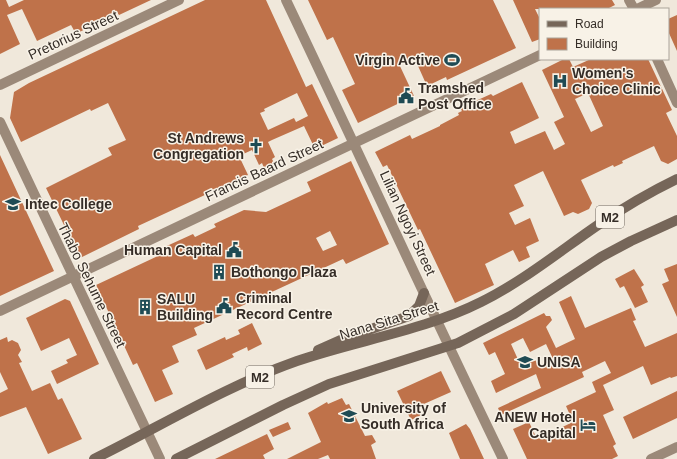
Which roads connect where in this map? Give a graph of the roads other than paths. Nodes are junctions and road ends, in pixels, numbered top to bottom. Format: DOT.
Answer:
graph roads {
  1 [pos="180,0"];
  2 [pos="286,0"];
  3 [pos="656,0"];
  4 [pos="639,8"];
  5 [pos="539,55"];
  6 [pos="657,60"];
  7 [pos="0,85"];
  8 [pos="677,103"];
  9 [pos="0,122"];
  10 [pos="355,143"];
  11 [pos="677,179"];
  12 [pos="677,220"];
  13 [pos="73,276"];
  14 [pos="424,293"];
  15 [pos="0,311"];
  16 [pos="437,321"];
  17 [pos="448,347"];
  18 [pos="297,361"];
  19 [pos="148,432"];
  20 [pos="677,447"];
  21 [pos="94,459"];
  22 [pos="160,459"];
  23 [pos="176,459"];
  24 [pos="503,459"];
  25 [pos="651,459"];
  1 -- 7 [label="street, Pretorius Street"];
  2 -- 10 [label="street, Lilian Ngoyi Street"];
  3 -- 4 [label="street"];
  5 -- 10 [label="street, Francis Baard Street"];
  6 -- 8 [label="street"];
  9 -- 13 [label="street, Thabo Sehume Street"];
  10 -- 13 [label="street, Francis Baard Street"];
  10 -- 14 [label="street, Lilian Ngoyi Street"];
  11 -- 16 [label="main road, Nana Sita Street / M2"];
  12 -- 17 [label="main road, M2"];
  13 -- 15 [label="street, Francis Baard Street"];
  13 -- 19 [label="street, Thabo Sehume Street"];
  14 -- 16 [label="street, Lilian Ngoyi Street"];
  14 -- 18 [label="main road"];
  16 -- 17 [label="street, Lilian Ngoyi Street"];
  16 -- 18 [label="main road, Nana Sita Street / M2"];
  17 -- 23 [label="main road, M2"];
  17 -- 24 [label="street, Lilian Ngoyi Street"];
  18 -- 19 [label="main road, Nana Sita Street / M2"];
  19 -- 21 [label="main road, Nana Sita Street / M2"];
  19 -- 22 [label="street, Thabo Sehume Street"];
  20 -- 25 [label="street"];
}
